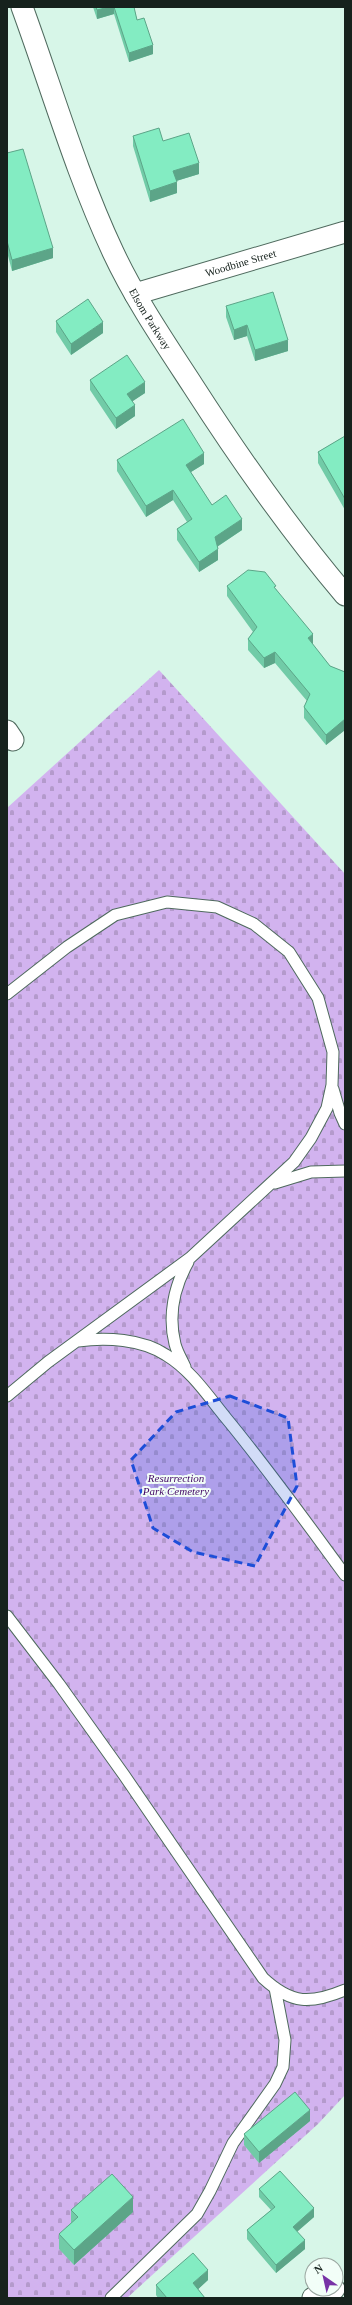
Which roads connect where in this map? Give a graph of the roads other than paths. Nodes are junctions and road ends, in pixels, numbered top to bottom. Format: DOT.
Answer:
graph roads {
  1 [pos="22,7"];
  2 [pos="345,232"];
  3 [pos="135,294"];
  4 [pos="345,595"];
  5 [pos="7,994"];
  6 [pos="332,1085"];
  7 [pos="345,1124"];
  8 [pos="345,1171"];
  9 [pos="273,1183"];
  10 [pos="190,1258"];
  11 [pos="78,1341"];
  12 [pos="187,1370"];
  13 [pos="7,1396"];
  14 [pos="345,1575"];
  15 [pos="7,1616"];
  16 [pos="274,1988"];
  17 [pos="345,1990"];
  18 [pos="111,2298"];
  1 -- 3 [label="street, Elsom Parkway"];
  2 -- 3 [label="street, Woodbine Street"];
  3 -- 4 [label="street, Elsom Parkway"];
  5 -- 6 [label="lane"];
  6 -- 7 [label="lane"];
  6 -- 9 [label="lane"];
  8 -- 9 [label="lane"];
  9 -- 10 [label="lane"];
  10 -- 11 [label="lane"];
  10 -- 12 [label="lane"];
  11 -- 12 [label="lane"];
  11 -- 13 [label="lane"];
  12 -- 14 [label="lane"];
  15 -- 16 [label="lane"];
  16 -- 17 [label="lane"];
  16 -- 18 [label="lane"];
}
